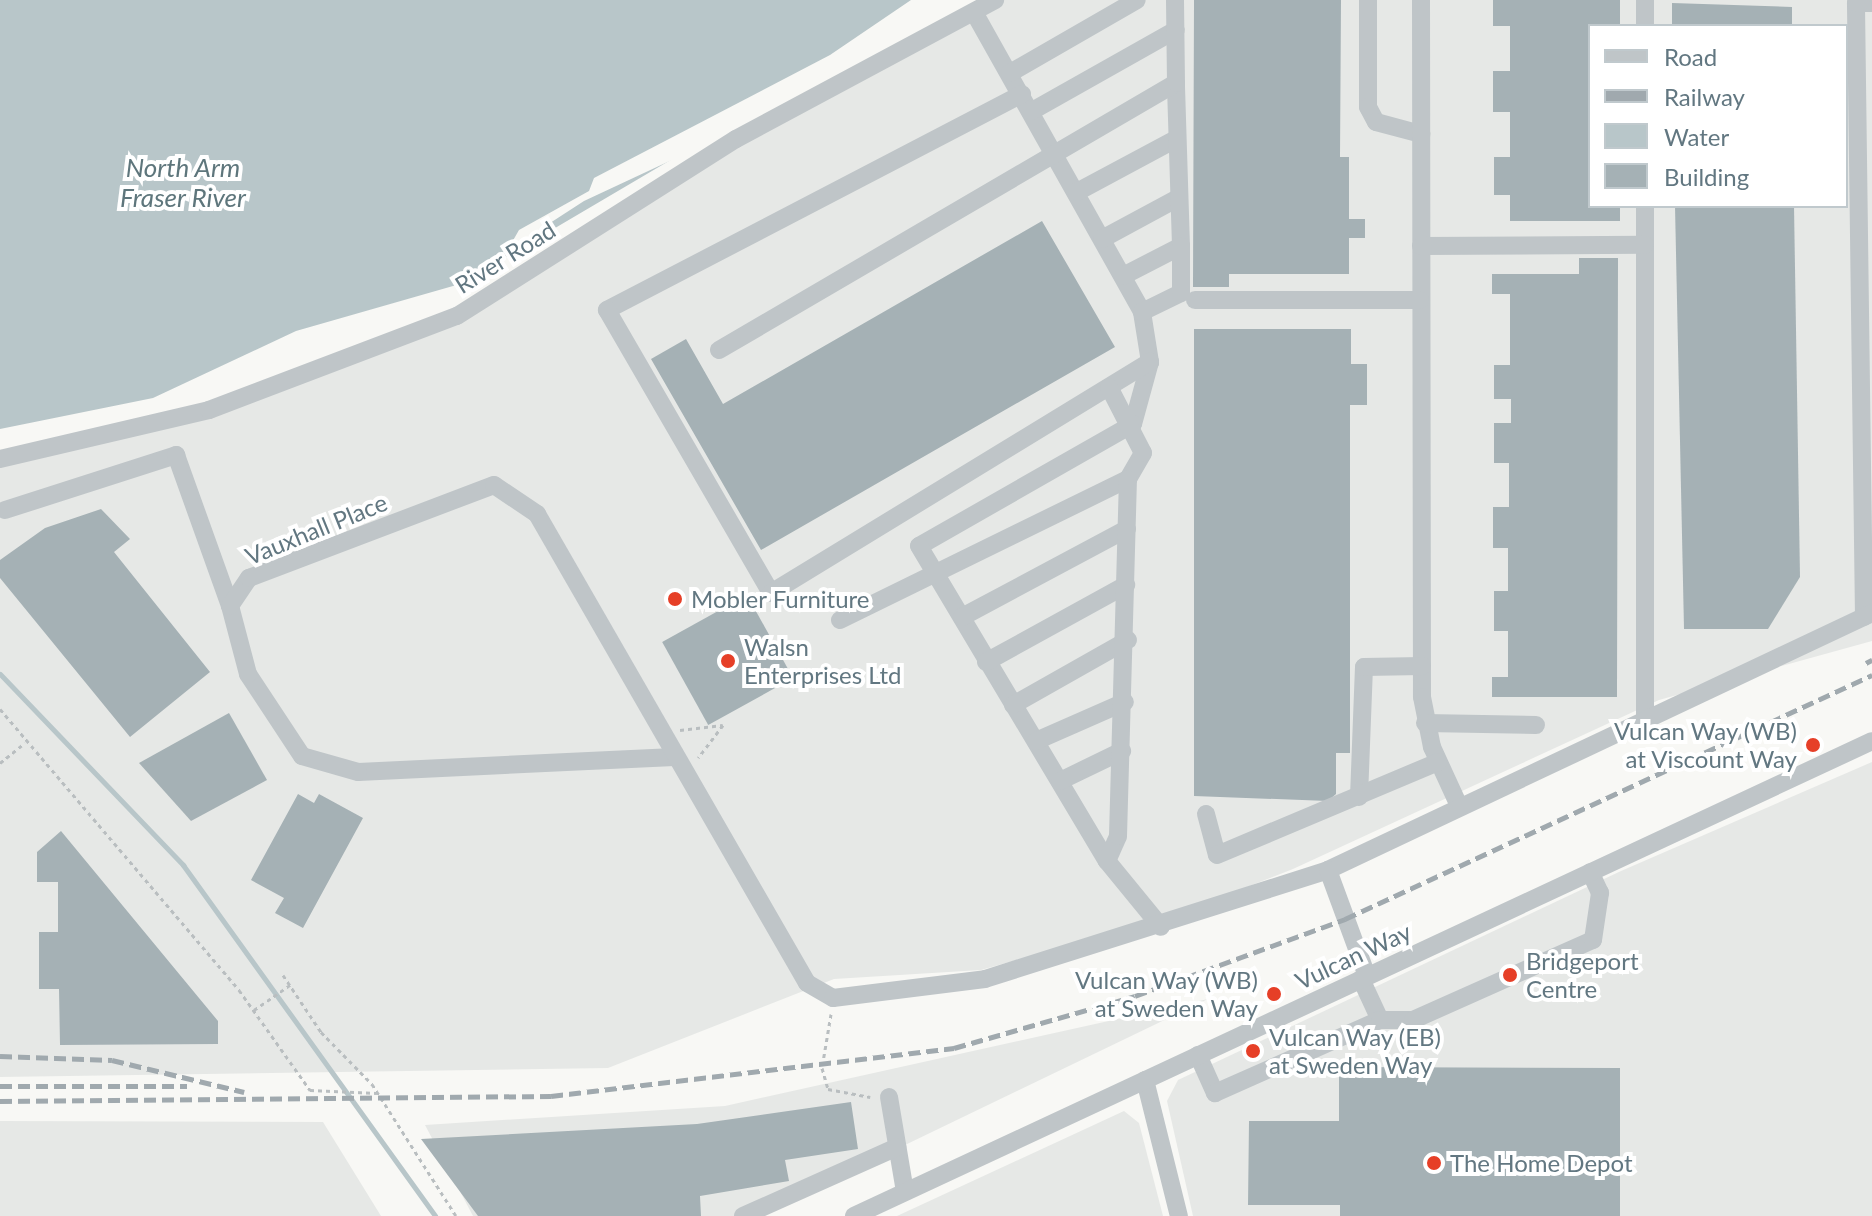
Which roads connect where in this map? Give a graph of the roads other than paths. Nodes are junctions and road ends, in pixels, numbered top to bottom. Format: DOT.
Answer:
graph roads {
  1 [pos="995,0"];
  2 [pos="1137,0"];
  3 [pos="1175,0"];
  4 [pos="1368,0"];
  5 [pos="1421,0"];
  6 [pos="1645,0"];
  7 [pos="1855,2"];
  8 [pos="975,14"];
  9 [pos="1645,24"];
  10 [pos="1176,30"];
  11 [pos="1010,73"];
  12 [pos="1176,83"];
  13 [pos="1022,94"];
  14 [pos="1032,111"];
  15 [pos="1421,134"];
  16 [pos="1176,139"];
  17 [pos="1056,154"];
  18 [pos="1077,192"];
  19 [pos="1176,199"];
  20 [pos="1645,208"];
  21 [pos="1102,239"];
  22 [pos="1645,245"];
  23 [pos="1181,246"];
  24 [pos="1421,246"];
  25 [pos="1123,276"];
  26 [pos="1195,300"];
  27 [pos="1420,300"];
  28 [pos="1142,312"];
  29 [pos="719,350"];
  30 [pos="1150,362"];
  31 [pos="1109,387"];
  32 [pos="1133,424"];
  33 [pos="1000,455"];
  34 [pos="0,459"];
  35 [pos="1128,479"];
  36 [pos="1019,486"];
  37 [pos="5,510"];
  38 [pos="901,515"];
  39 [pos="1127,529"];
  40 [pos="919,546"];
  41 [pos="935,579"];
  42 [pos="1126,585"];
  43 [pos="230,606"];
  44 [pos="1868,615"];
  45 [pos="962,617"];
  46 [pos="840,620"];
  47 [pos="1128,640"];
  48 [pos="986,662"];
  49 [pos="1422,666"];
  50 [pos="1125,702"];
  51 [pos="1013,705"];
  52 [pos="1645,716"];
  53 [pos="1425,723"];
  54 [pos="1536,725"];
  55 [pos="1036,741"];
  56 [pos="1872,741"];
  57 [pos="1122,751"];
  58 [pos="674,757"];
  59 [pos="1438,762"];
  60 [pos="1060,781"];
  61 [pos="1359,797"];
  62 [pos="1459,806"];
  63 [pos="1206,814"];
  64 [pos="1107,861"];
  65 [pos="1328,870"];
  66 [pos="1590,872"];
  67 [pos="1161,927"];
  68 [pos="1364,978"];
  69 [pos="1380,1020"];
  70 [pos="1198,1055"];
  71 [pos="1145,1080"];
  72 [pos="889,1097"];
  73 [pos="897,1147"];
  74 [pos="905,1192"];
  75 [pos="743,1216"];
  76 [pos="854,1216"];
  77 [pos="1179,1216"];
  1 -- 8 [label="street, River Road"];
  2 -- 11 [label="street"];
  3 -- 10 [label="street"];
  4 -- 15 [label="street"];
  5 -- 15 [label="street"];
  6 -- 9 [label="street"];
  7 -- 44 [label="street"];
  8 -- 11 [label="street"];
  8 -- 34 [label="street, River Road"];
  10 -- 12 [label="street"];
  10 -- 14 [label="street"];
  11 -- 13 [label="street"];
  12 -- 16 [label="street"];
  12 -- 17 [label="street"];
  13 -- 14 [label="street"];
  13 -- 38 [label="street"];
  14 -- 17 [label="street"];
  15 -- 24 [label="street"];
  16 -- 18 [label="street"];
  16 -- 19 [label="street"];
  17 -- 18 [label="street"];
  17 -- 29 [label="street"];
  18 -- 21 [label="street"];
  19 -- 21 [label="street"];
  19 -- 23 [label="street"];
  20 -- 22 [label="street"];
  21 -- 25 [label="street"];
  22 -- 24 [label="street"];
  22 -- 52 [label="street"];
  23 -- 25 [label="street"];
  23 -- 28 [label="street"];
  24 -- 27 [label="street"];
  25 -- 28 [label="street"];
  26 -- 27 [label="street"];
  27 -- 49 [label="street"];
  28 -- 30 [label="street"];
  30 -- 31 [label="street"];
  30 -- 32 [label="street"];
  31 -- 32 [label="street"];
  31 -- 33 [label="street"];
  32 -- 35 [label="street"];
  32 -- 36 [label="street"];
  33 -- 36 [label="street"];
  33 -- 38 [label="street"];
  35 -- 39 [label="street"];
  35 -- 41 [label="street"];
  36 -- 40 [label="street"];
  37 -- 43 [label="street"];
  38 -- 40 [label="street"];
  39 -- 42 [label="street"];
  39 -- 45 [label="street"];
  40 -- 41 [label="street"];
  41 -- 45 [label="street"];
  41 -- 46 [label="street"];
  42 -- 47 [label="street"];
  42 -- 48 [label="street"];
  43 -- 58 [label="street"];
  43 -- 58 [label="street, Vauxhall Place"];
  44 -- 52 [label="street"];
  45 -- 48 [label="street"];
  47 -- 50 [label="street"];
  47 -- 51 [label="street"];
  48 -- 51 [label="street"];
  49 -- 53 [label="street"];
  49 -- 61 [label="street"];
  50 -- 55 [label="street"];
  50 -- 57 [label="street"];
  51 -- 55 [label="street"];
  52 -- 62 [label="street"];
  53 -- 54 [label="street"];
  53 -- 59 [label="street"];
  55 -- 60 [label="street"];
  56 -- 66 [label="street, Vulcan Way"];
  57 -- 60 [label="street"];
  57 -- 64 [label="street"];
  58 -- 67 [label="street, Vauxhall Place"];
  59 -- 61 [label="street"];
  59 -- 62 [label="street"];
  60 -- 64 [label="street"];
  61 -- 63 [label="street"];
  62 -- 65 [label="street"];
  64 -- 67 [label="street"];
  65 -- 67 [label="street"];
  65 -- 68 [label="street"];
  66 -- 68 [label="street, Vulcan Way"];
  66 -- 69 [label="street"];
  68 -- 69 [label="street"];
  68 -- 70 [label="street, Vulcan Way"];
  69 -- 70 [label="street"];
  70 -- 71 [label="street, Vulcan Way"];
  71 -- 74 [label="street, Vulcan Way"];
  71 -- 77 [label="street"];
  72 -- 73 [label="street"];
  73 -- 74 [label="street"];
  73 -- 75 [label="street"];
  74 -- 76 [label="street, Vulcan Way"];
}
